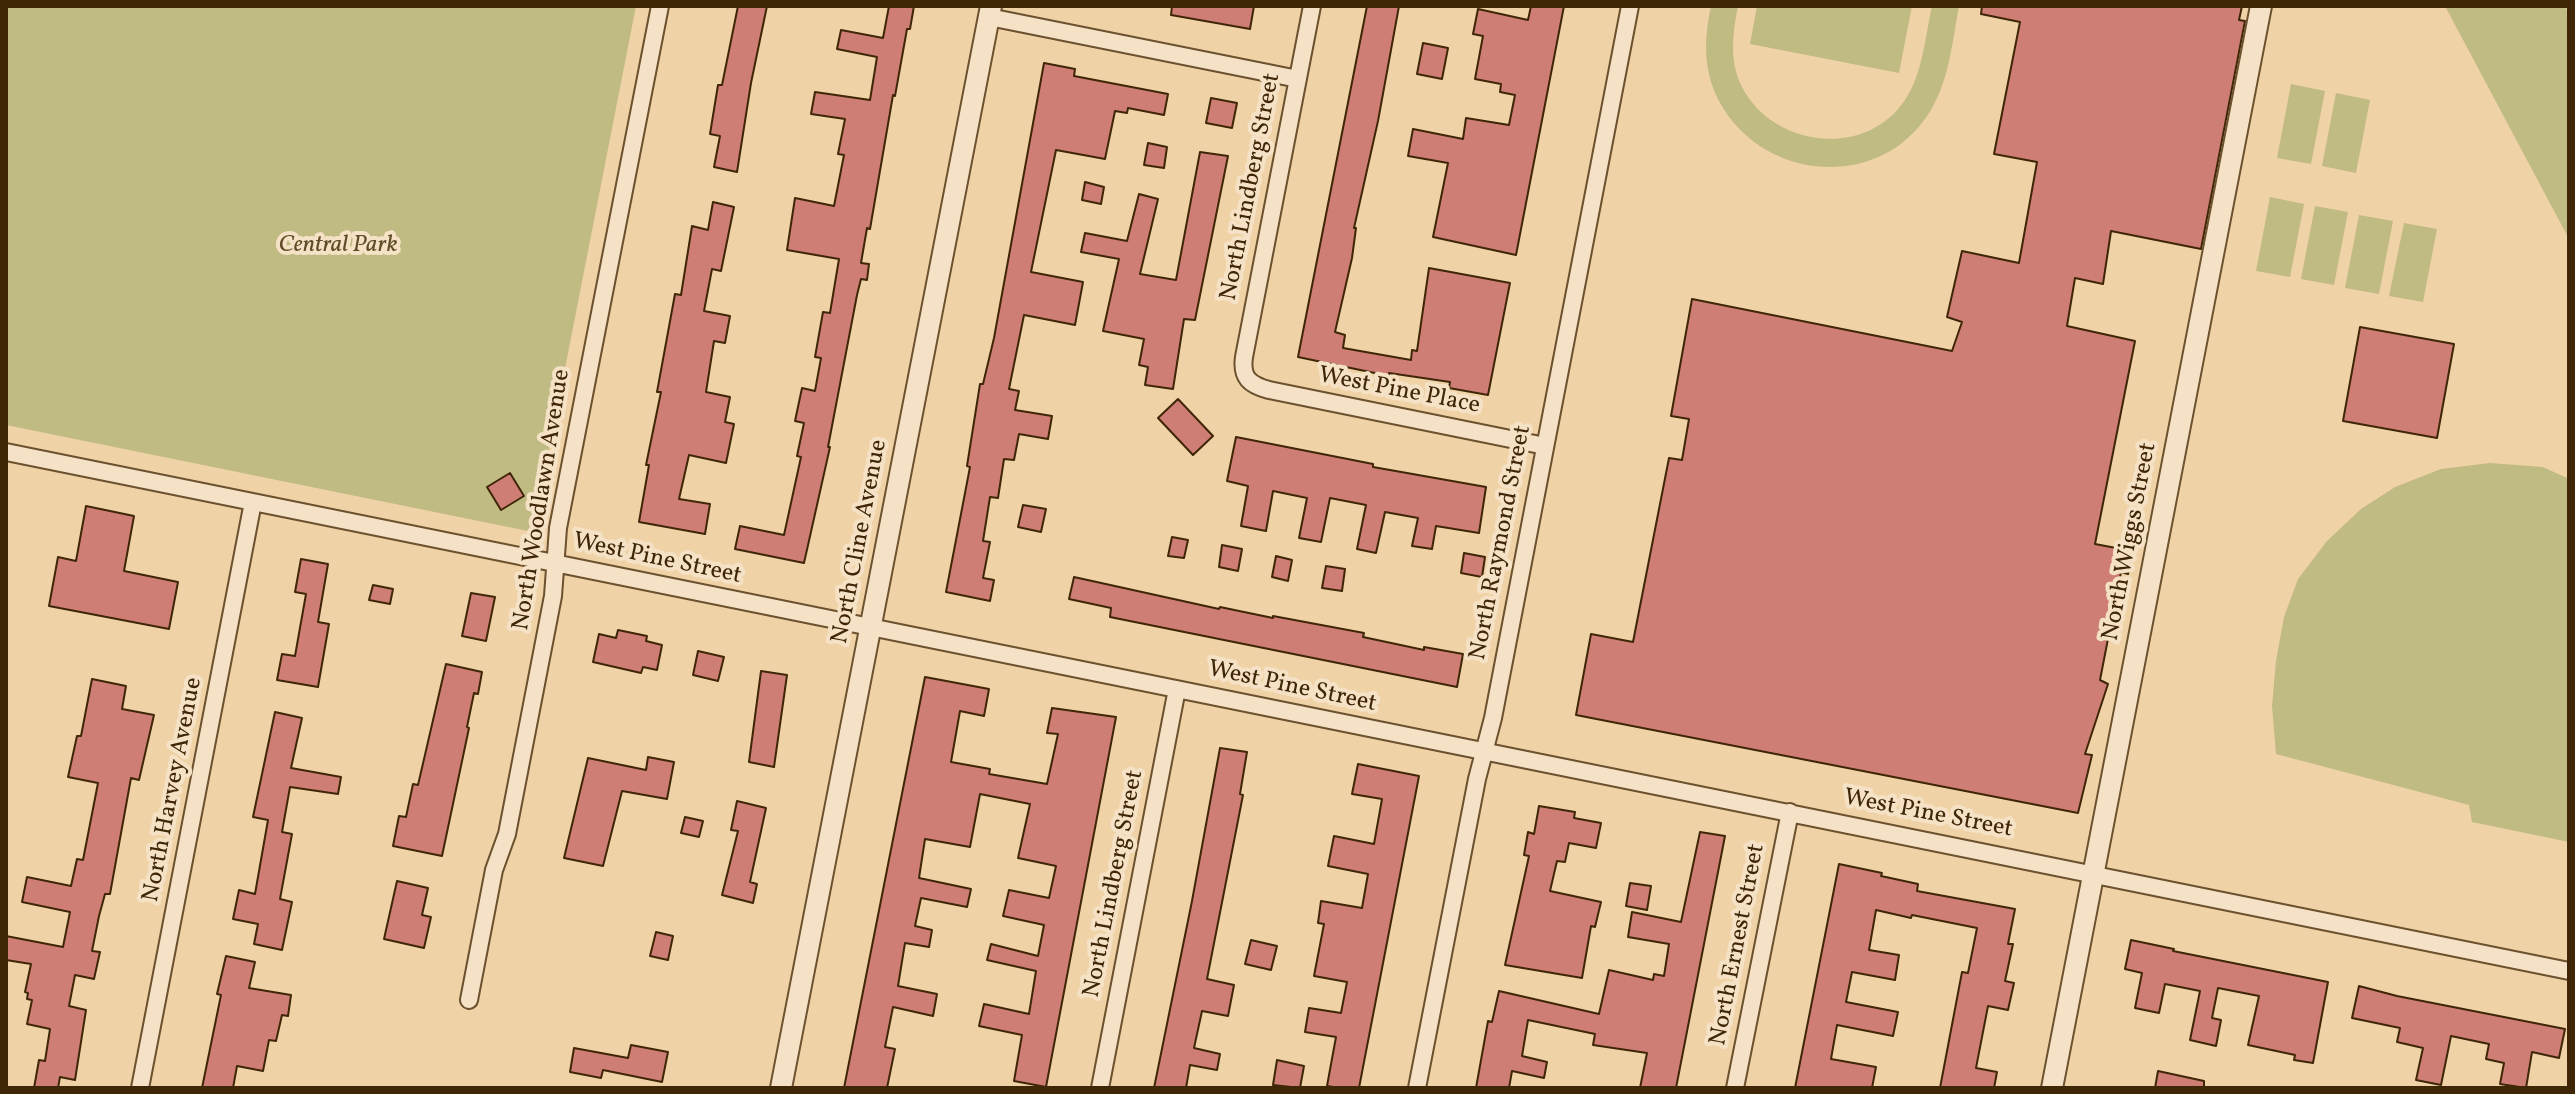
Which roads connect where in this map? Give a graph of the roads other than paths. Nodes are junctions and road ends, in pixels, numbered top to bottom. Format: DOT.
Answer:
graph roads {
  1 [pos="660,6"];
  2 [pos="1312,6"];
  3 [pos="1630,6"];
  4 [pos="2261,6"];
  5 [pos="990,12"];
  6 [pos="1298,79"];
  7 [pos="1246,378"];
  8 [pos="1545,446"];
  9 [pos="6,452"];
  10 [pos="253,502"];
  11 [pos="555,563"];
  12 [pos="871,627"];
  13 [pos="1177,689"];
  14 [pos="1485,751"];
  15 [pos="1790,812"];
  16 [pos="2093,874"];
  17 [pos="2569,971"];
  18 [pos="469,1000"];
  19 [pos="140,1088"];
  20 [pos="781,1088"];
  21 [pos="1100,1088"];
  22 [pos="1417,1088"];
  23 [pos="1735,1088"];
  24 [pos="2052,1088"];
  1 -- 11 [label="street, North Woodlawn Avenue"];
  2 -- 6 [label="street, North Lindberg Street"];
  3 -- 8 [label="street, North Raymond Street"];
  4 -- 16 [label="street, North Wiggs Street"];
  5 -- 6 [label="street"];
  5 -- 12 [label="street, North Cline Avenue"];
  6 -- 7 [label="street, North Lindberg Street"];
  7 -- 8 [label="street, West Pine Place"];
  8 -- 14 [label="street, North Raymond Street"];
  9 -- 10 [label="street, West Pine Street"];
  10 -- 11 [label="street, West Pine Street"];
  10 -- 19 [label="street, North Harvey Avenue"];
  11 -- 12 [label="street, West Pine Street"];
  11 -- 18 [label="street, North Woodlawn Avenue"];
  12 -- 13 [label="street, West Pine Street"];
  12 -- 20 [label="street, North Cline Avenue"];
  13 -- 14 [label="street, West Pine Street"];
  13 -- 21 [label="street, North Lindberg Street"];
  14 -- 15 [label="street, West Pine Street"];
  14 -- 22 [label="street, North Raymond Street"];
  15 -- 16 [label="street, West Pine Street"];
  15 -- 23 [label="street, North Ernest Street"];
  16 -- 17 [label="street, West Pine Street"];
  16 -- 24 [label="street, North Wiggs Street"];
}
